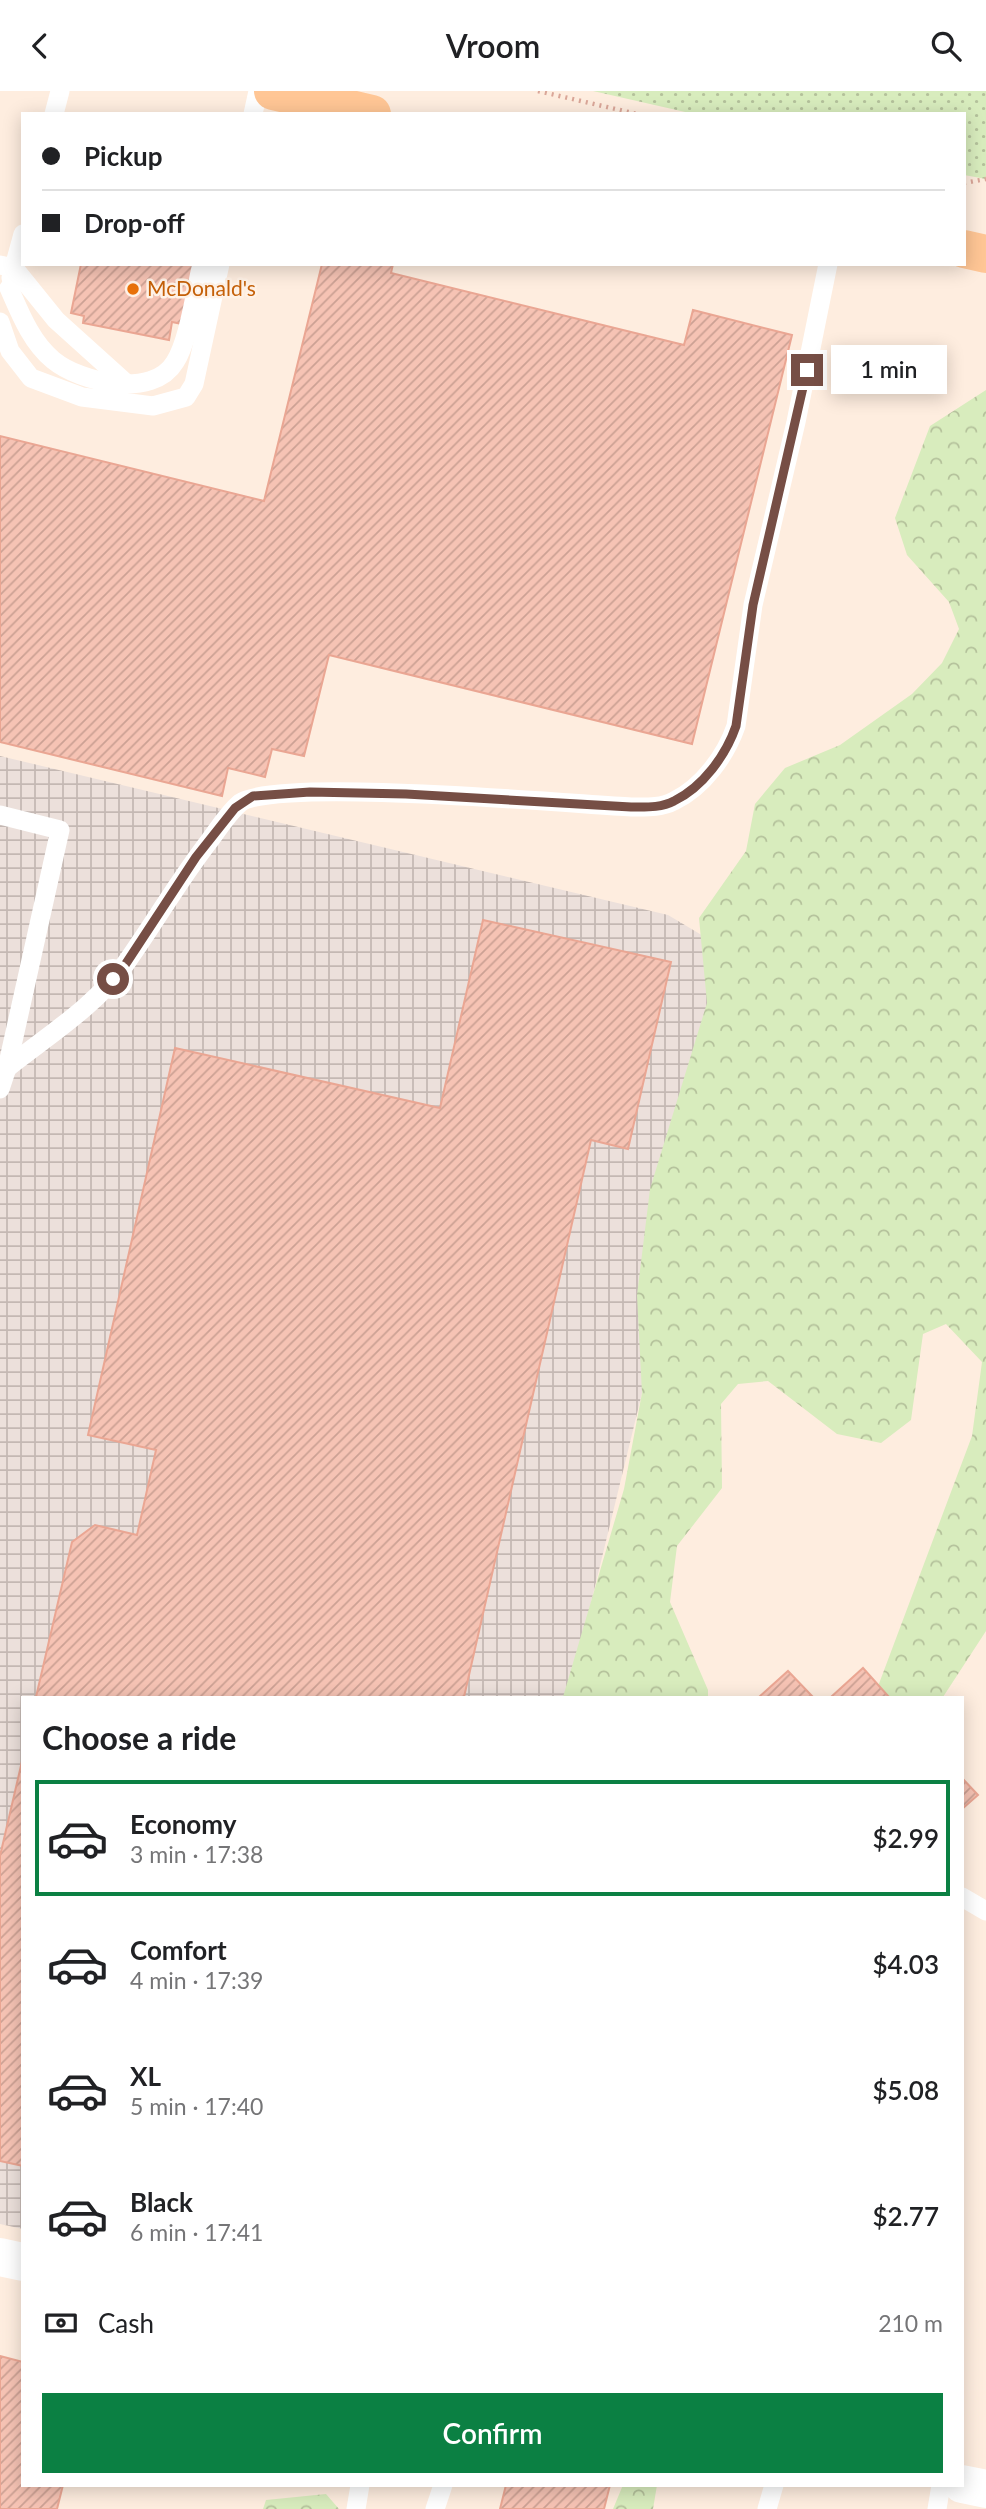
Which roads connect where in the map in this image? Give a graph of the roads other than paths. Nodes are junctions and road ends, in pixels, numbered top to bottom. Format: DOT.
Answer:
graph roads {
  1 [pos="60,91"];
  2 [pos="258,91"];
  3 [pos="273,91"];
  4 [pos="55,112"];
  5 [pos="253,112"];
  6 [pos="363,112"];
  7 [pos="21,238"];
  8 [pos="966,249"];
  9 [pos="986,254"];
  10 [pos="7,266"];
  11 [pos="202,266"];
  12 [pos="220,266"];
  13 [pos="828,266"];
  14 [pos="9,288"];
  15 [pos="0,321"];
  16 [pos="129,386"];
  17 [pos="0,815"];
  18 [pos="3,1067"];
  19 [pos="0,1089"];
  20 [pos="964,1898"];
  21 [pos="986,1911"];
  22 [pos="0,2257"];
  23 [pos="21,2262"];
  24 [pos="964,2484"];
  25 [pos="360,2487"];
  26 [pos="442,2487"];
  27 [pos="773,2487"];
  28 [pos="941,2487"];
  29 [pos="986,2489"];
  30 [pos="356,2509"];
  31 [pos="435,2509"];
  32 [pos="767,2509"];
  33 [pos="937,2509"];
  1 -- 4 [label="lane"];
  2 -- 5 [label="lane"];
  3 -- 6 [label="main road"];
  7 -- 10 [label="lane"];
  8 -- 9 [label="main road"];
  10 -- 14 [label="lane"];
  10 -- 16 [label="lane"];
  11 -- 16 [label="lane"];
  12 -- 15 [label="lane"];
  13 -- 18 [label="lane"];
  14 -- 15 [label="lane"];
  14 -- 16 [label="lane"];
  17 -- 18 [label="lane"];
  18 -- 19 [label="lane"];
  20 -- 21 [label="lane"];
  22 -- 23 [label="street"];
  24 -- 29 [label="street"];
  25 -- 30 [label="lane"];
  26 -- 31 [label="lane"];
  27 -- 32 [label="lane"];
  28 -- 33 [label="lane"];
}
